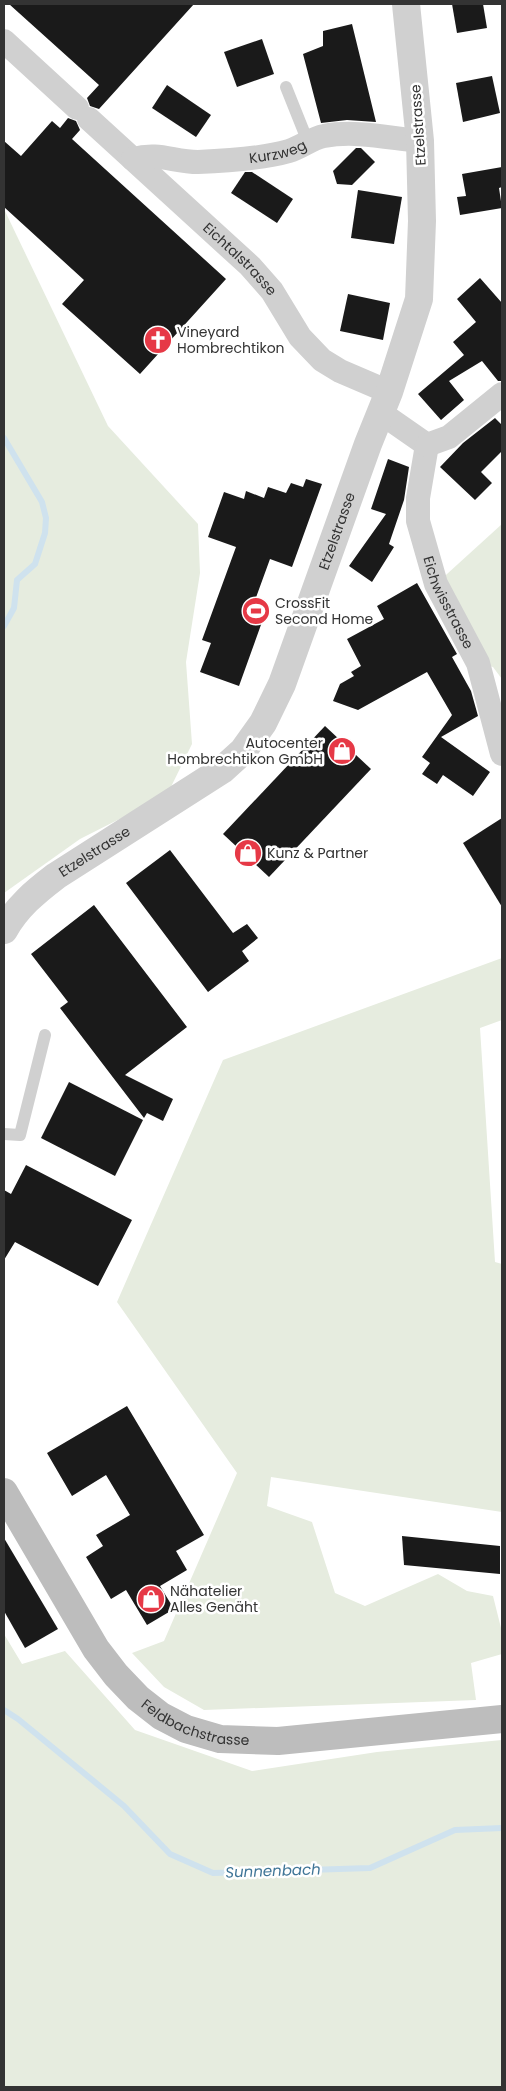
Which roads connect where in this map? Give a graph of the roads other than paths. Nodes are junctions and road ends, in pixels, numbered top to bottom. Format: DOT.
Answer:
graph roads {
  1 [pos="406,4"];
  2 [pos="4,41"];
  3 [pos="286,87"];
  4 [pos="420,141"];
  5 [pos="308,142"];
  6 [pos="133,159"];
  7 [pos="502,394"];
  8 [pos="385,402"];
  9 [pos="427,445"];
  10 [pos="502,754"];
  11 [pos="4,930"];
  12 [pos="45,1036"];
  13 [pos="4,1134"];
  14 [pos="4,1492"];
  15 [pos="502,1719"];
  1 -- 4 [label="street, Etzelstrasse"];
  2 -- 6 [label="street, Eichtalstrasse"];
  3 -- 5 [label="lane"];
  4 -- 5 [label="street, Kurzweg"];
  4 -- 8 [label="street, Etzelstrasse"];
  5 -- 6 [label="street, Kurzweg"];
  6 -- 8 [label="street, Eichtalstrasse"];
  7 -- 9 [label="street"];
  8 -- 9 [label="street"];
  8 -- 11 [label="street, Etzelstrasse"];
  9 -- 10 [label="street, Eichwisstrasse"];
  12 -- 13 [label="lane"];
  14 -- 15 [label="main road, Feldbachstrasse"];
}
